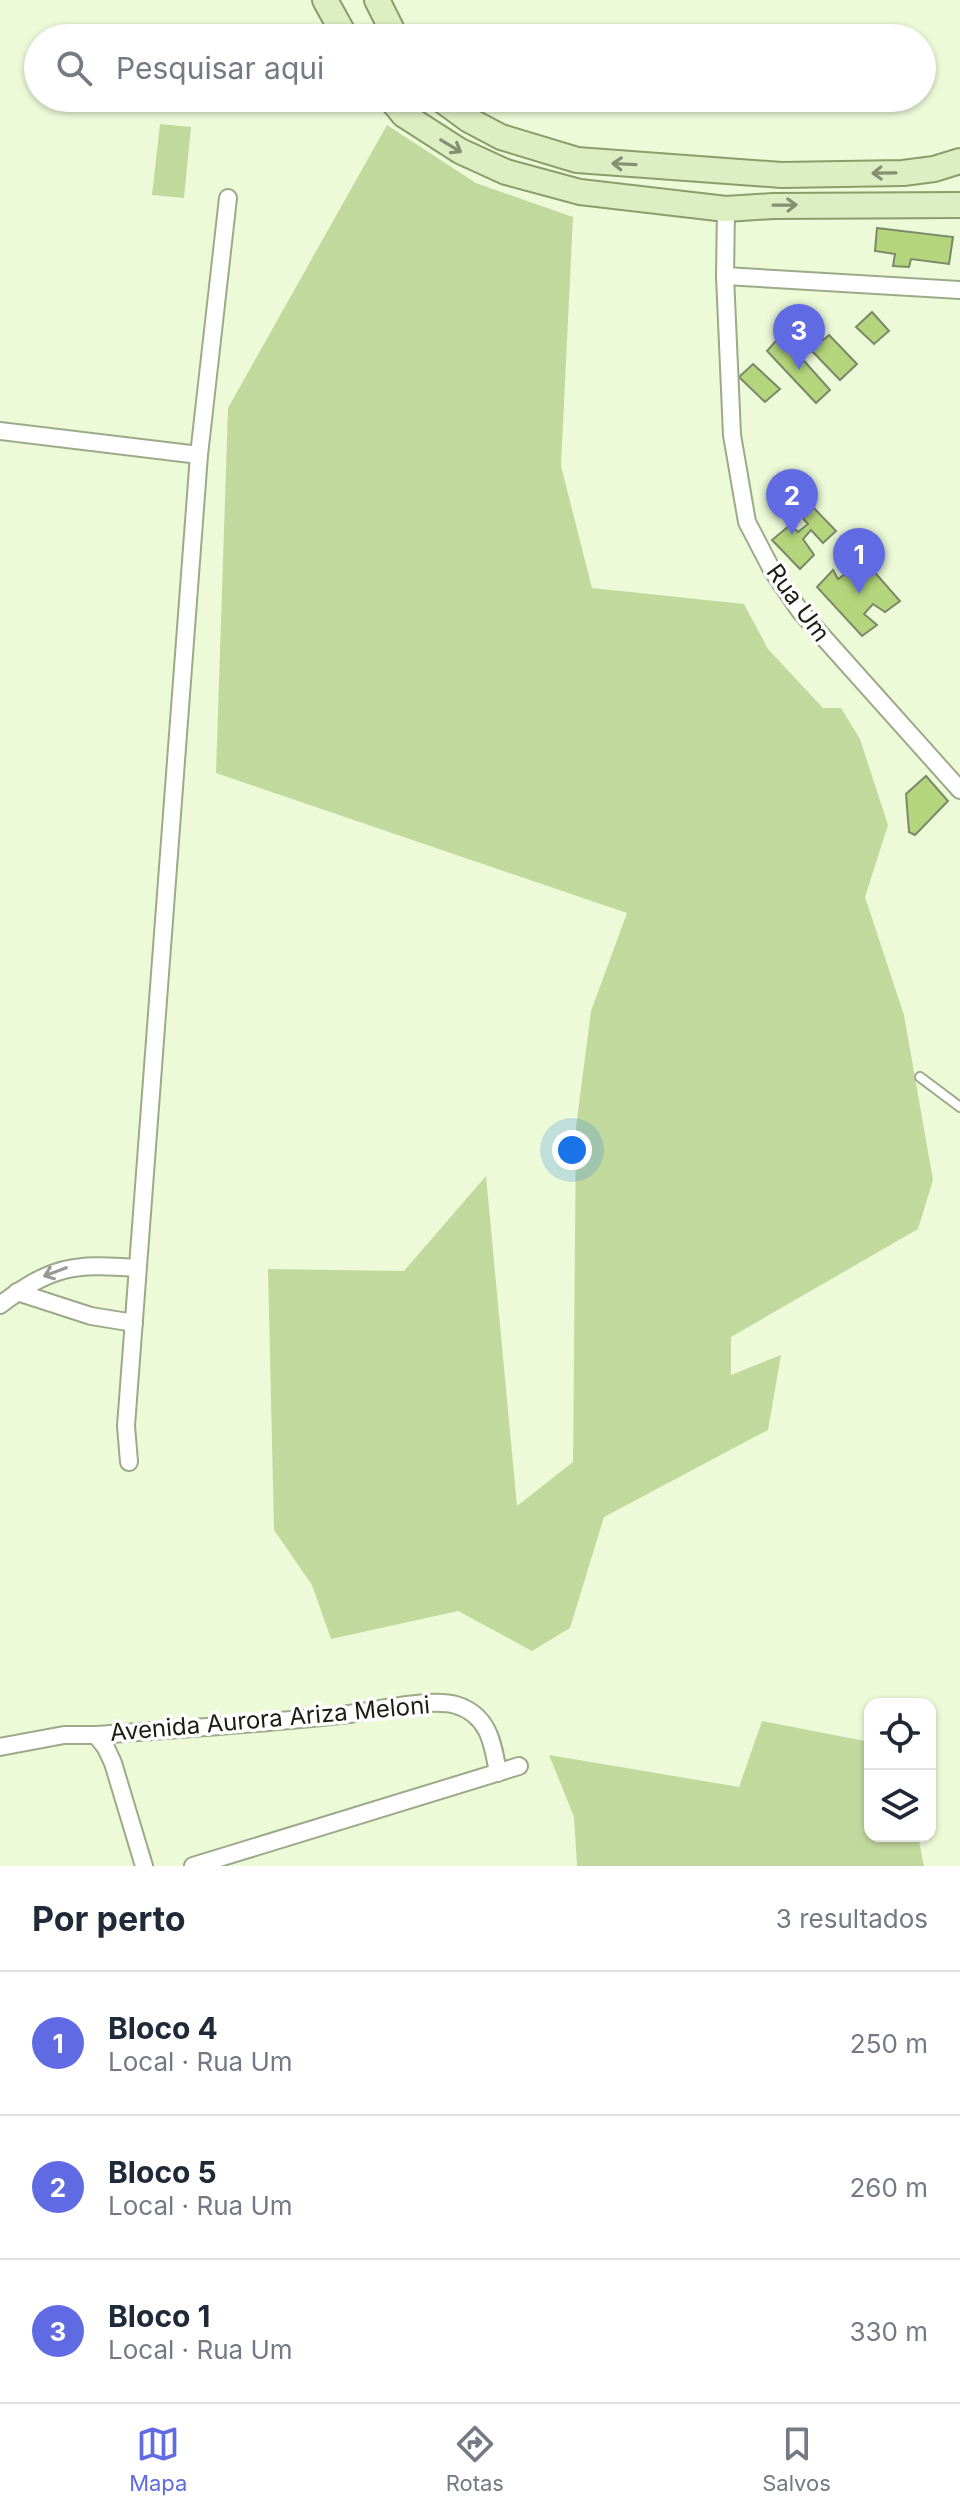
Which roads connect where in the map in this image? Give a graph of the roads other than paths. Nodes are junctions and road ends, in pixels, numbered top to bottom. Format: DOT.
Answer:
graph roads {
  1 [pos="325,0"];
  2 [pos="377,0"];
  3 [pos="338,24"];
  4 [pos="389,24"];
  5 [pos="402,112"];
  6 [pos="458,112"];
  7 [pos="960,161"];
  8 [pos="228,198"];
  9 [pos="960,205"];
  10 [pos="726,209"];
  11 [pos="725,276"];
  12 [pos="960,290"];
  13 [pos="0,431"];
  14 [pos="199,455"];
  15 [pos="960,790"];
  16 [pos="920,1077"];
  17 [pos="960,1107"];
  18 [pos="137,1268"];
  19 [pos="17,1292"];
  20 [pos="0,1305"];
  21 [pos="134,1323"];
  22 [pos="129,1462"];
  23 [pos="96,1735"];
  24 [pos="0,1747"];
  25 [pos="519,1766"];
  26 [pos="498,1773"];
  27 [pos="144,1866"];
  28 [pos="193,1866"];
  1 -- 3 [label="main road"];
  2 -- 4 [label="main road"];
  5 -- 10 [label="main road, one-way"];
  7 -- 6 [label="main road, one-way"];
  8 -- 14 [label="street"];
  10 -- 9 [label="main road, one-way"];
  10 -- 11 [label="street, Rua Um"];
  11 -- 12 [label="street"];
  11 -- 15 [label="street, Rua Um"];
  13 -- 14 [label="street"];
  14 -- 18 [label="street"];
  16 -- 17 [label="lane"];
  18 -- 19 [label="street, one-way"];
  18 -- 21 [label="street"];
  19 -- 20 [label="street"];
  19 -- 21 [label="street"];
  21 -- 22 [label="street"];
  23 -- 24 [label="street, Avenida Aurora Ariza Meloni"];
  23 -- 26 [label="street, Avenida Aurora Ariza Meloni"];
  23 -- 27 [label="street"];
  25 -- 26 [label="street"];
  26 -- 28 [label="street"];
}
